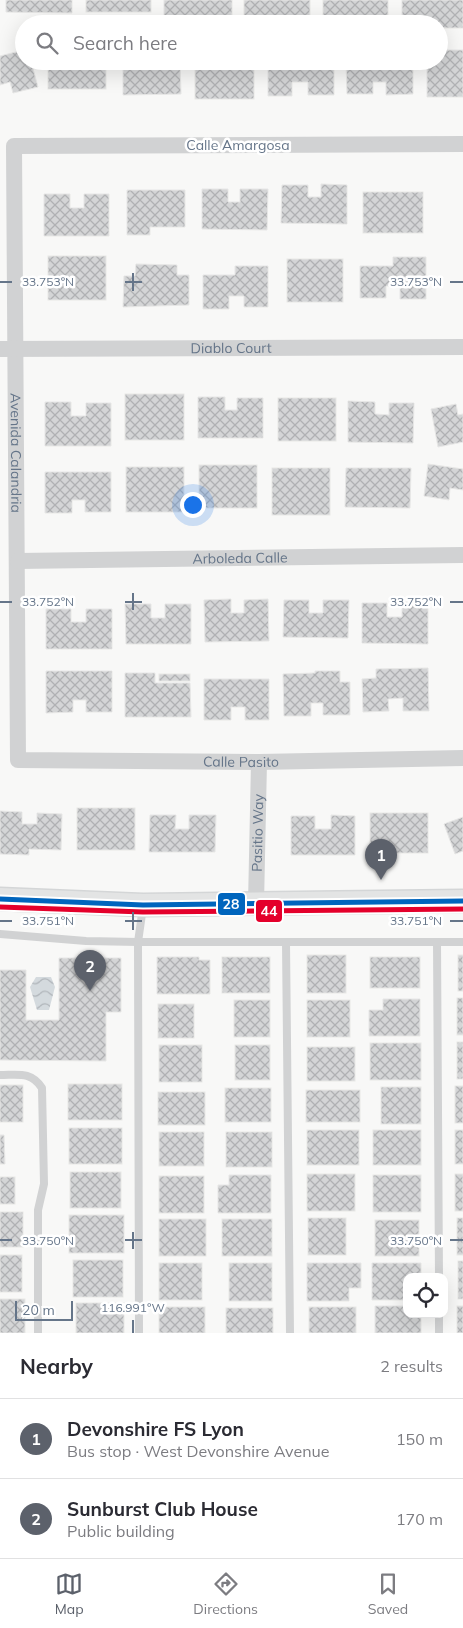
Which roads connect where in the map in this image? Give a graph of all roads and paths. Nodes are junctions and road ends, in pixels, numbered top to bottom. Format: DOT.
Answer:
graph roads {
  1 [pos="463,144"];
  2 [pos="14,146"];
  3 [pos="463,347"];
  4 [pos="8,349"];
  5 [pos="463,555"];
  6 [pos="18,561"];
  7 [pos="463,758"];
  8 [pos="18,760"];
  9 [pos="259,762"];
  10 [pos="0,899"];
  11 [pos="463,901"];
  12 [pos="256,904"];
  13 [pos="143,905"];
  14 [pos="0,934"];
  15 [pos="138,942"];
  16 [pos="437,942"];
  17 [pos="463,942"];
  18 [pos="286,943"];
  19 [pos="0,1075"];
  20 [pos="439,1273"];
  21 [pos="439,1318"];
  22 [pos="38,1333"];
  23 [pos="139,1333"];
  24 [pos="290,1333"];
  25 [pos="440,1333"];
  1 -- 2 [label="street, Calle Amargosa"];
  2 -- 4 [label="street, Avenida Calandria"];
  3 -- 4 [label="street, Diablo Court"];
  4 -- 6 [label="street, Avenida Calandria"];
  5 -- 6 [label="street, Arboleda Calle"];
  6 -- 8 [label="street, Avenida Calandria"];
  7 -- 9 [label="street, Calle Pasito"];
  8 -- 9 [label="street, Calle Pasito"];
  9 -- 12 [label="street, Pasitio Way"];
  10 -- 13 [label="street"];
  11 -- 12 [label="street"];
  12 -- 13 [label="street"];
  13 -- 15 [label="lane"];
  14 -- 15 [label="lane"];
  15 -- 18 [label="lane"];
  15 -- 23 [label="lane"];
  16 -- 17 [label="lane"];
  16 -- 18 [label="lane"];
  16 -- 20 [label="lane"];
  18 -- 24 [label="lane"];
  19 -- 22 [label="lane"];
  21 -- 25 [label="lane"];
}
